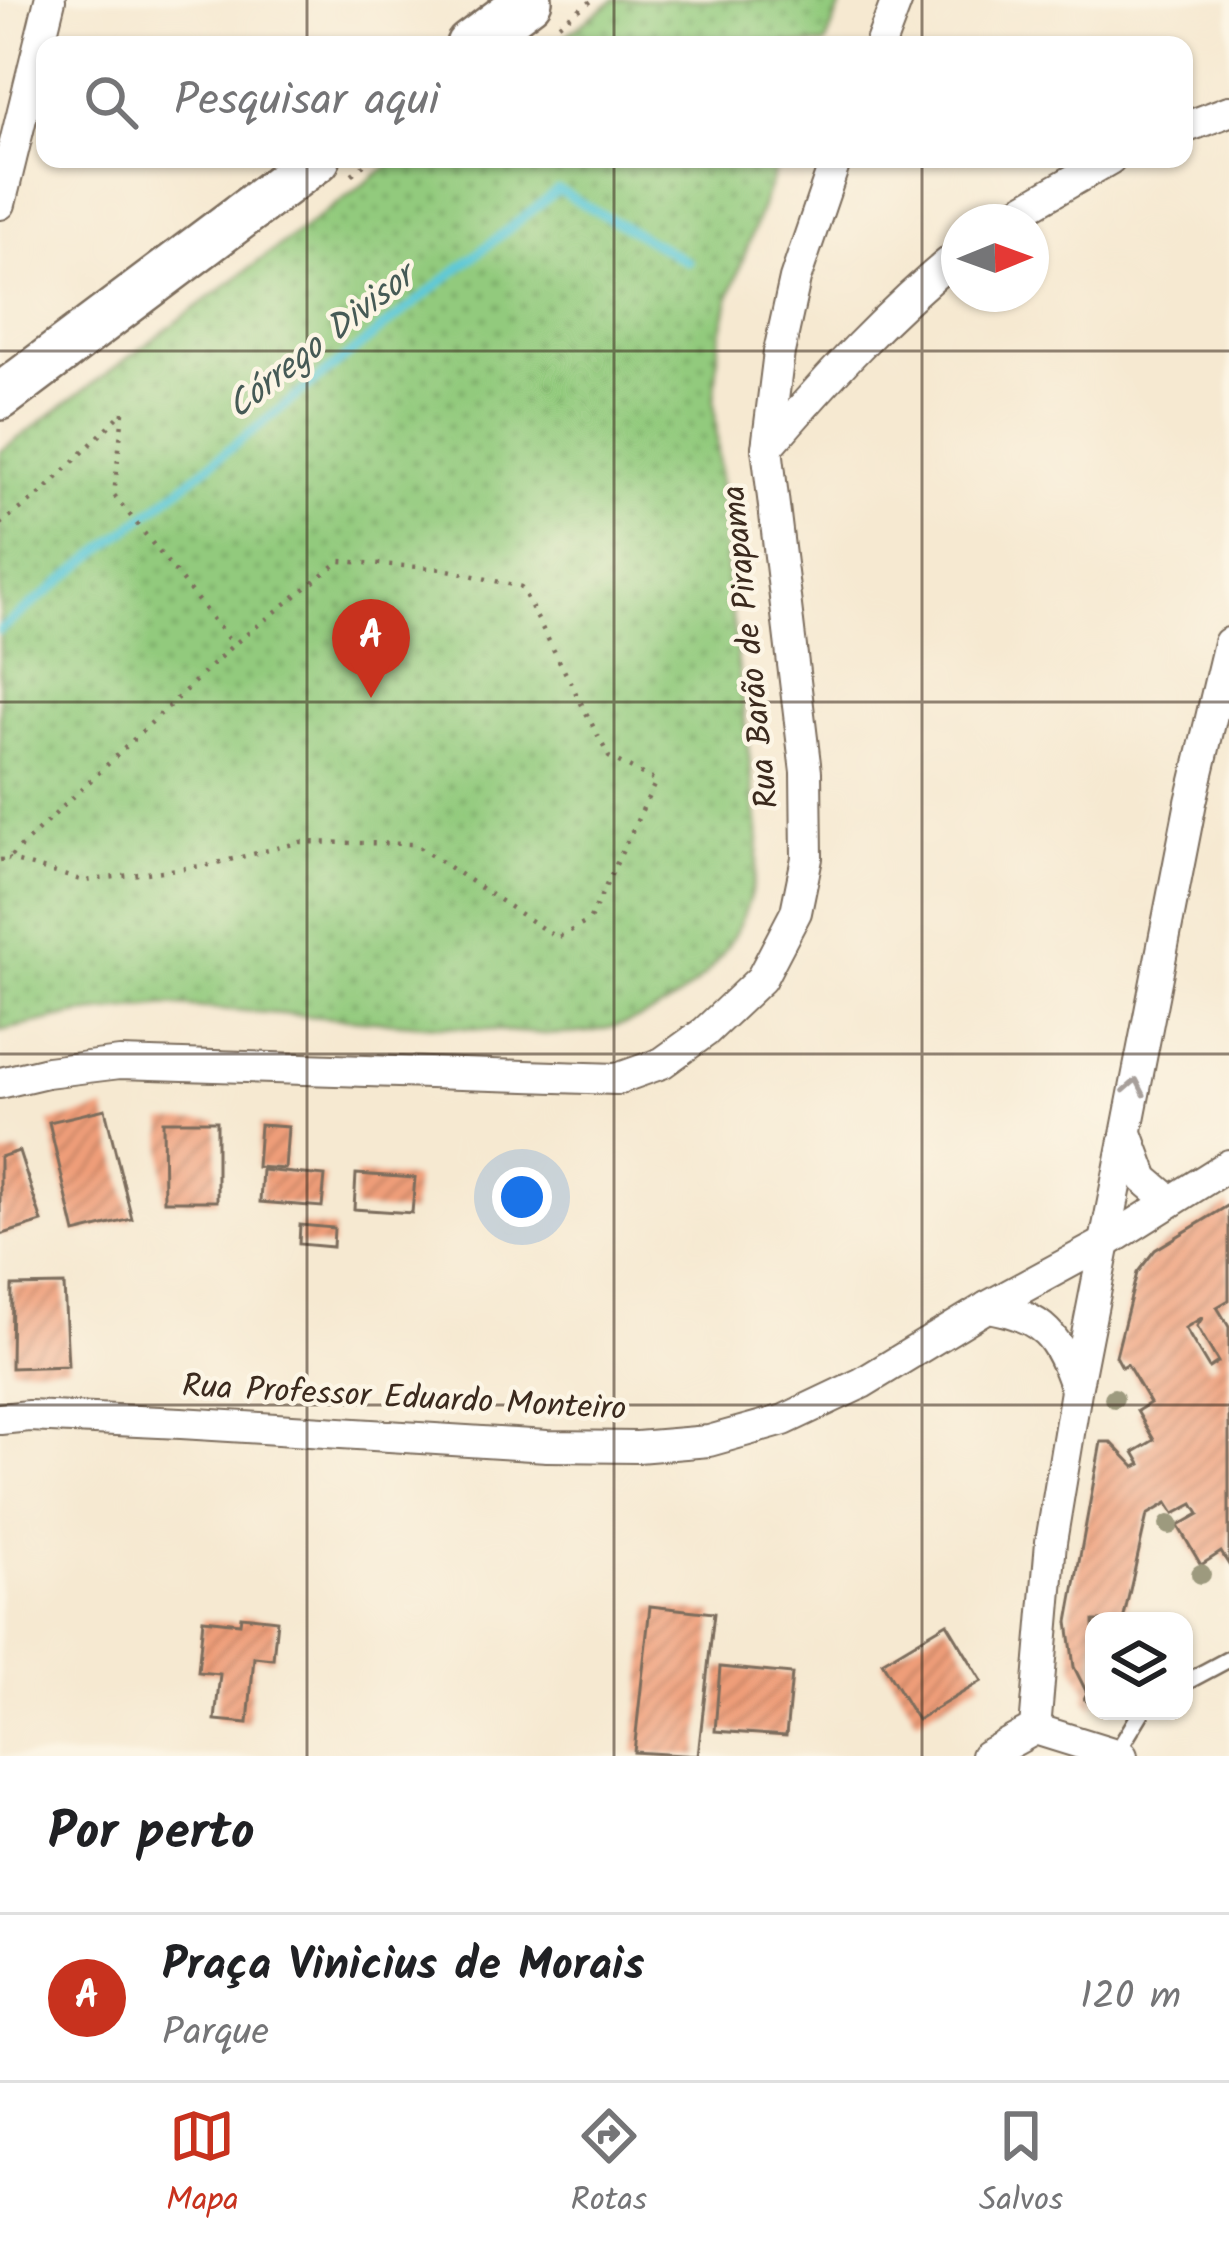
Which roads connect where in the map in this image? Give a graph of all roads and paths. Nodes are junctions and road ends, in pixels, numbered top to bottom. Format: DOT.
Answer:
graph roads {
  1 [pos="50,0"];
  2 [pos="529,0"];
  3 [pos="897,0"];
  4 [pos="41,36"];
  5 [pos="481,36"];
  6 [pos="883,36"];
  7 [pos="36,57"];
  8 [pos="1229,111"];
  9 [pos="1193,125"];
  10 [pos="305,168"];
  11 [pos="833,168"];
  12 [pos="1094,168"];
  13 [pos="0,204"];
  14 [pos="1031,204"];
  15 [pos="941,269"];
  16 [pos="0,397"];
  17 [pos="767,448"];
  18 [pos="0,524"];
  19 [pos="1229,643"];
  20 [pos="233,645"];
  21 [pos="4,859"];
  22 [pos="0,1083"];
  23 [pos="1126,1132"];
  24 [pos="1229,1165"];
  25 [pos="1171,1201"];
  26 [pos="1105,1243"];
  27 [pos="987,1307"];
  28 [pos="1076,1390"];
  29 [pos="0,1419"];
  30 [pos="1229,1659"];
  31 [pos="1193,1678"];
  32 [pos="1137,1720"];
  33 [pos="1035,1729"];
  34 [pos="1119,1755"];
  35 [pos="986,1756"];
  1 -- 4 [label="street"];
  2 -- 5 [label="main road"];
  3 -- 6 [label="street"];
  7 -- 13 [label="street"];
  8 -- 9 [label="street"];
  10 -- 16 [label="main road"];
  11 -- 17 [label="street, Rua Barão de Pirapama"];
  12 -- 14 [label="street"];
  15 -- 17 [label="street"];
  17 -- 22 [label="street, Rua Barão de Pirapama"];
  18 -- 20 [label="path"];
  23 -- 19 [label="street, one-way"];
  20 -- 21 [label="path"];
  20 -- 21 [label="path"];
  23 -- 25 [label="street"];
  23 -- 26 [label="street"];
  24 -- 25 [label="street, Rua Professor Eduardo Monteiro"];
  25 -- 26 [label="street, Rua Professor Eduardo Monteiro"];
  26 -- 27 [label="street, Rua Professor Eduardo Monteiro"];
  26 -- 28 [label="street"];
  27 -- 28 [label="street"];
  27 -- 29 [label="street, Rua Professor Eduardo Monteiro"];
  28 -- 33 [label="street"];
  30 -- 31 [label="lane"];
  32 -- 34 [label="lane"];
  33 -- 34 [label="street"];
  33 -- 35 [label="street"];
}
